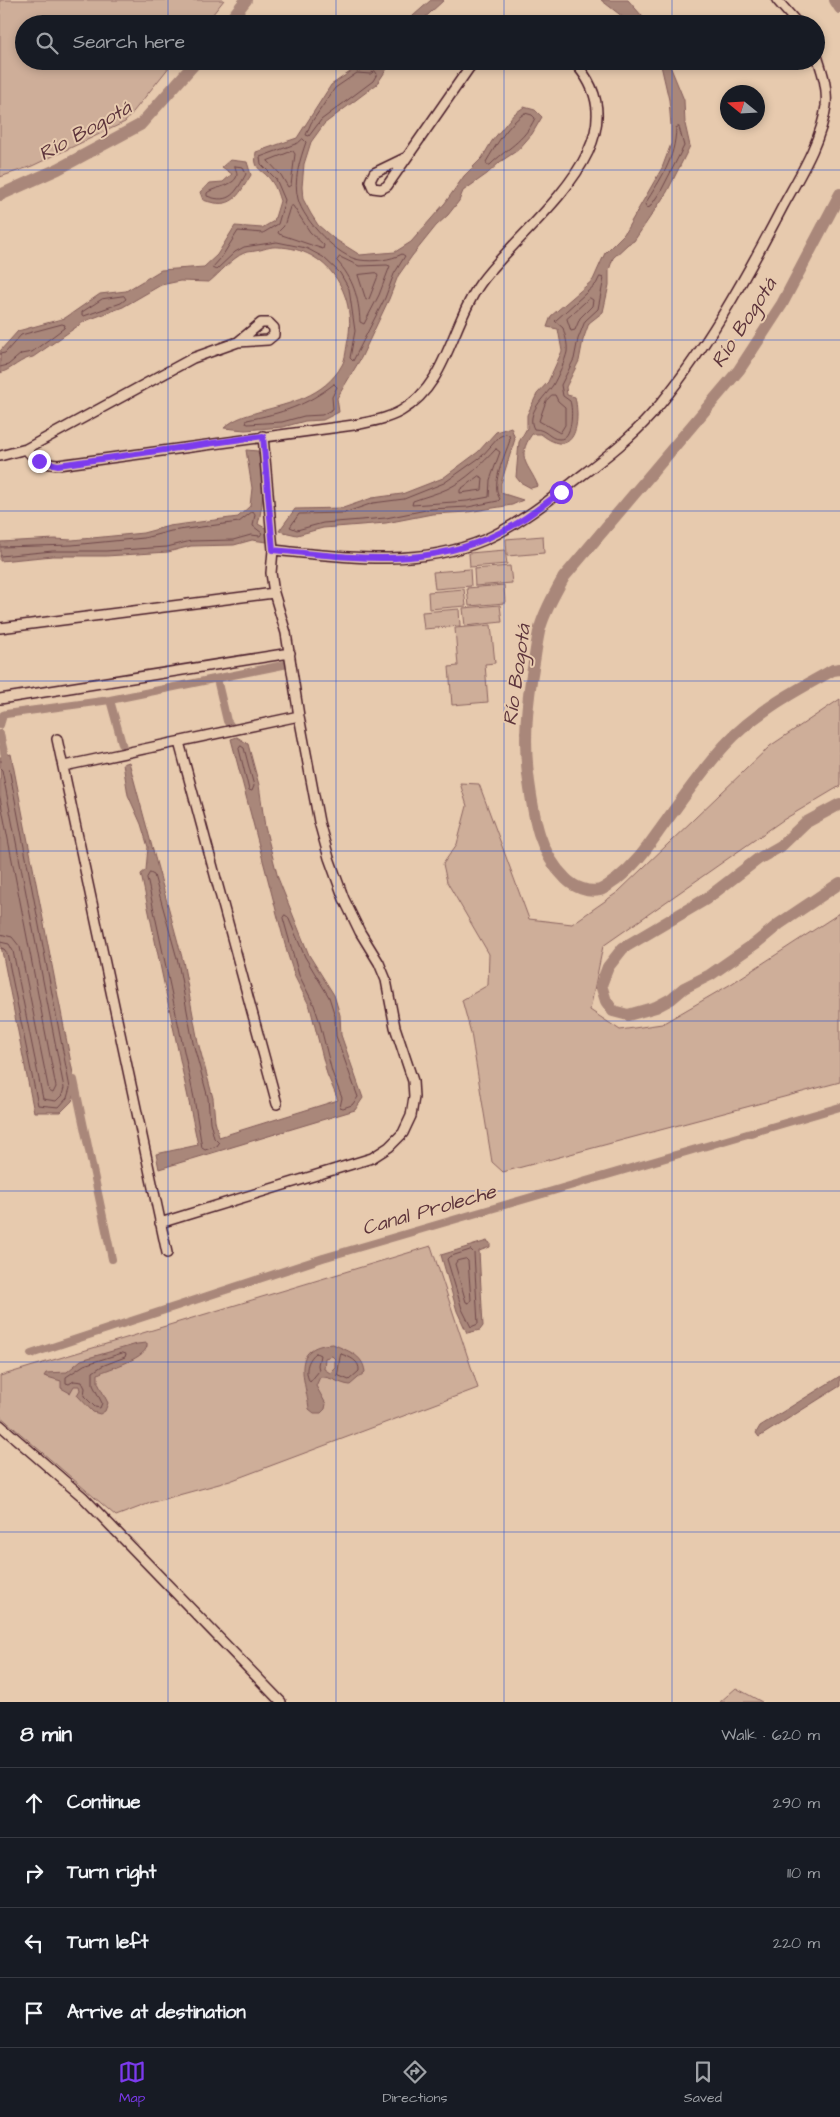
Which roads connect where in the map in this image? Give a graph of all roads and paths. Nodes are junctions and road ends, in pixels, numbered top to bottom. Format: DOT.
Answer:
graph roads {
  1 [pos="777,0"];
  2 [pos="790,15"];
  3 [pos="468,70"];
  4 [pos="582,70"];
  5 [pos="822,70"];
  6 [pos="405,158"];
  7 [pos="238,342"];
  8 [pos="263,436"];
  9 [pos="26,449"];
  10 [pos="0,456"];
  11 [pos="273,550"];
  12 [pos="274,593"];
  13 [pos="0,628"];
  14 [pos="290,653"];
  15 [pos="0,699"];
  16 [pos="298,716"];
  17 [pos="57,739"];
  18 [pos="179,742"];
  19 [pos="64,766"];
  20 [pos="278,1104"];
  21 [pos="160,1223"];
  22 [pos="167,1253"];
  23 [pos="0,1425"];
  24 [pos="281,1702"];
  1 -- 2 [label="street"];
  3 -- 6 [label="street"];
  4 -- 8 [label="street"];
  5 -- 11 [label="street"];
  7 -- 9 [label="street"];
  8 -- 9 [label="street"];
  8 -- 11 [label="street"];
  9 -- 10 [label="street"];
  11 -- 12 [label="street"];
  12 -- 13 [label="street"];
  12 -- 14 [label="street"];
  14 -- 15 [label="street"];
  14 -- 16 [label="street"];
  16 -- 18 [label="street"];
  16 -- 21 [label="street"];
  17 -- 19 [label="street"];
  18 -- 19 [label="street"];
  18 -- 20 [label="street"];
  19 -- 21 [label="street"];
  21 -- 22 [label="street"];
  23 -- 24 [label="street"];
}
